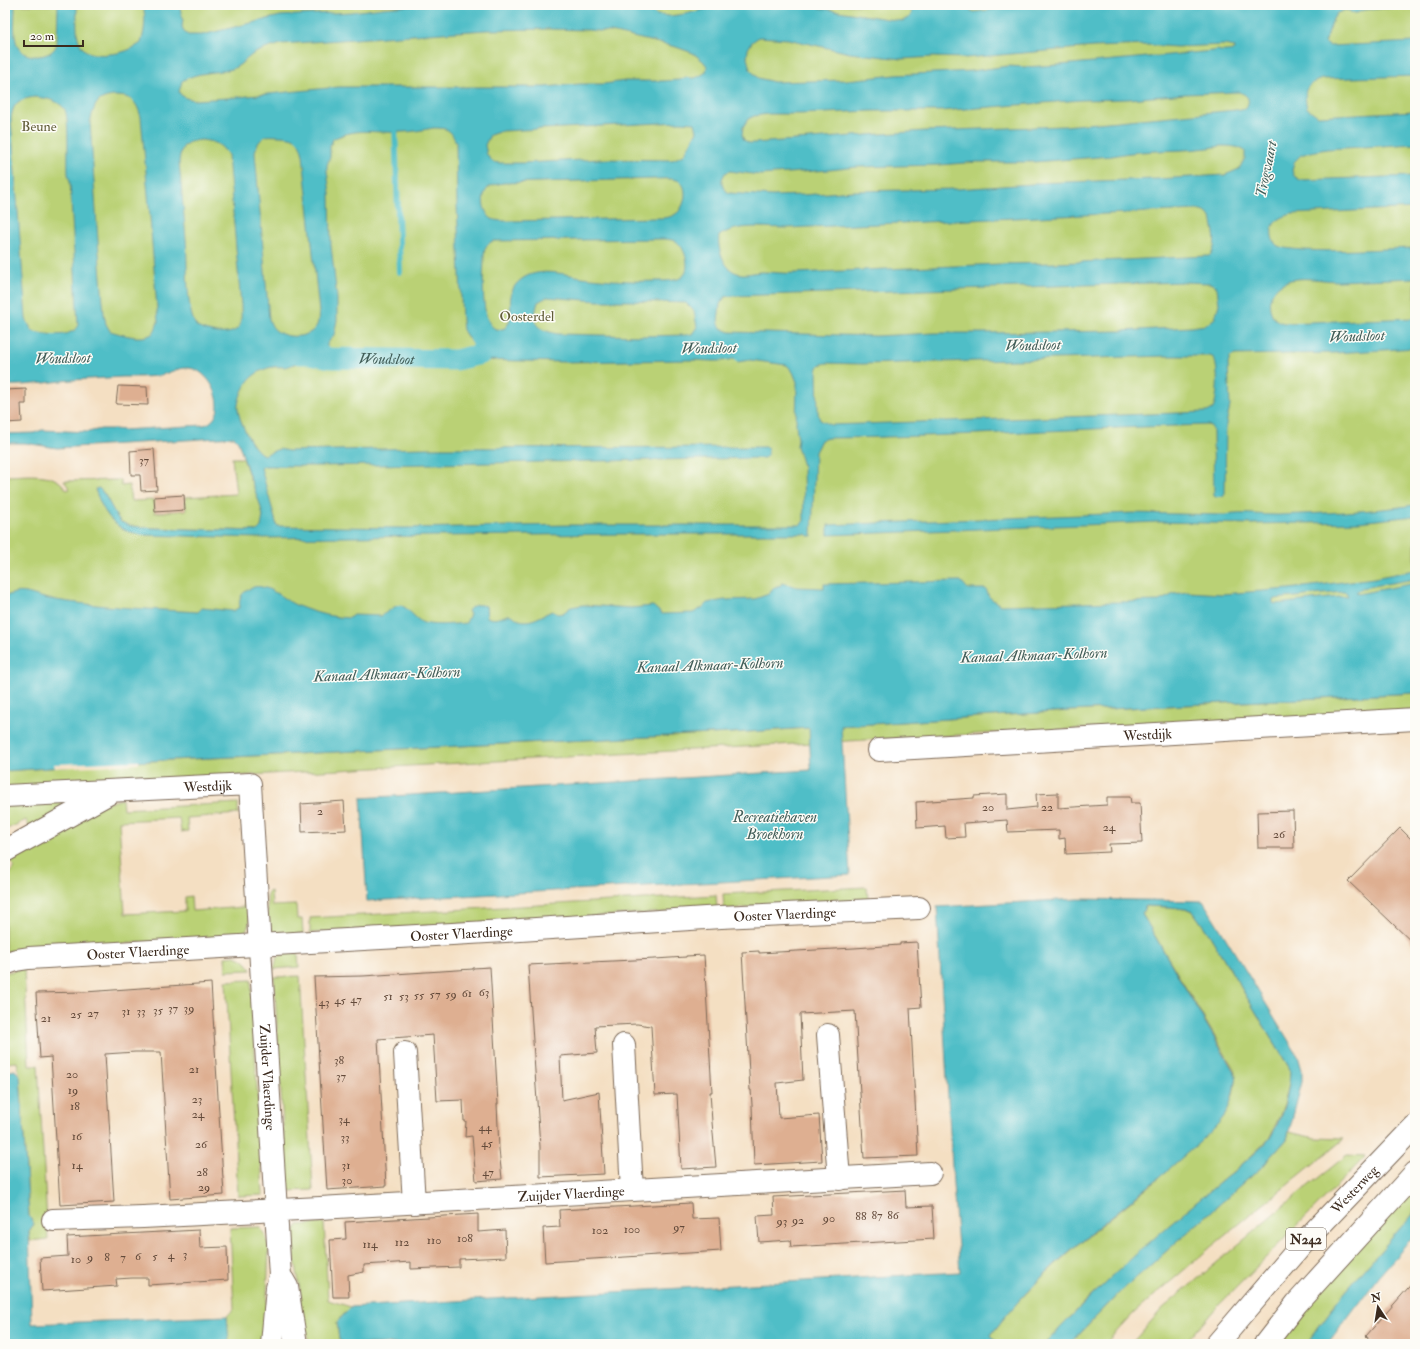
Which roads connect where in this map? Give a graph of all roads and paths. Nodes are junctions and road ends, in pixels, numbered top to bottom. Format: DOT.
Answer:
graph roads {
  1 [pos="1415,719"];
  2 [pos="879,750"];
  3 [pos="112,791"];
  4 [pos="5,796"];
  5 [pos="5,851"];
  6 [pos="919,908"];
  7 [pos="260,944"];
  8 [pos="5,964"];
  9 [pos="828,1035"];
  10 [pos="624,1045"];
  11 [pos="405,1053"];
  12 [pos="1415,1126"];
  13 [pos="930,1173"];
  14 [pos="1415,1173"];
  15 [pos="839,1179"];
  16 [pos="632,1190"];
  17 [pos="414,1203"];
  18 [pos="276,1210"];
  19 [pos="53,1220"];
  20 [pos="280,1276"];
  21 [pos="272,1344"];
  22 [pos="296,1344"];
  23 [pos="1217,1344"];
  24 [pos="1265,1344"];
  1 -- 2 [label="street, Westdijk"];
  3 -- 4 [label="street, Westdijk"];
  3 -- 5 [label="street"];
  3 -- 7 [label="street, Westdijk"];
  6 -- 7 [label="street, Ooster Vlaerdinge"];
  7 -- 8 [label="street, Ooster Vlaerdinge"];
  7 -- 18 [label="street, Zuijder Vlaerdinge"];
  9 -- 15 [label="street"];
  10 -- 16 [label="street, Zuijder Vlaerdinge"];
  11 -- 17 [label="street"];
  12 -- 23 [label="street, Westerweg / N242"];
  13 -- 15 [label="street, Zuijder Vlaerdinge"];
  14 -- 24 [label="street, N242"];
  15 -- 16 [label="street, Zuijder Vlaerdinge"];
  16 -- 17 [label="street, Zuijder Vlaerdinge"];
  17 -- 18 [label="street, Zuijder Vlaerdinge"];
  18 -- 19 [label="street, Zuijder Vlaerdinge"];
  18 -- 20 [label="street, Zuijder Vlaerdinge"];
  20 -- 21 [label="street, Zuijder Vlaerdinge"];
  20 -- 22 [label="street, Zuijder Vlaerdinge"];
}
